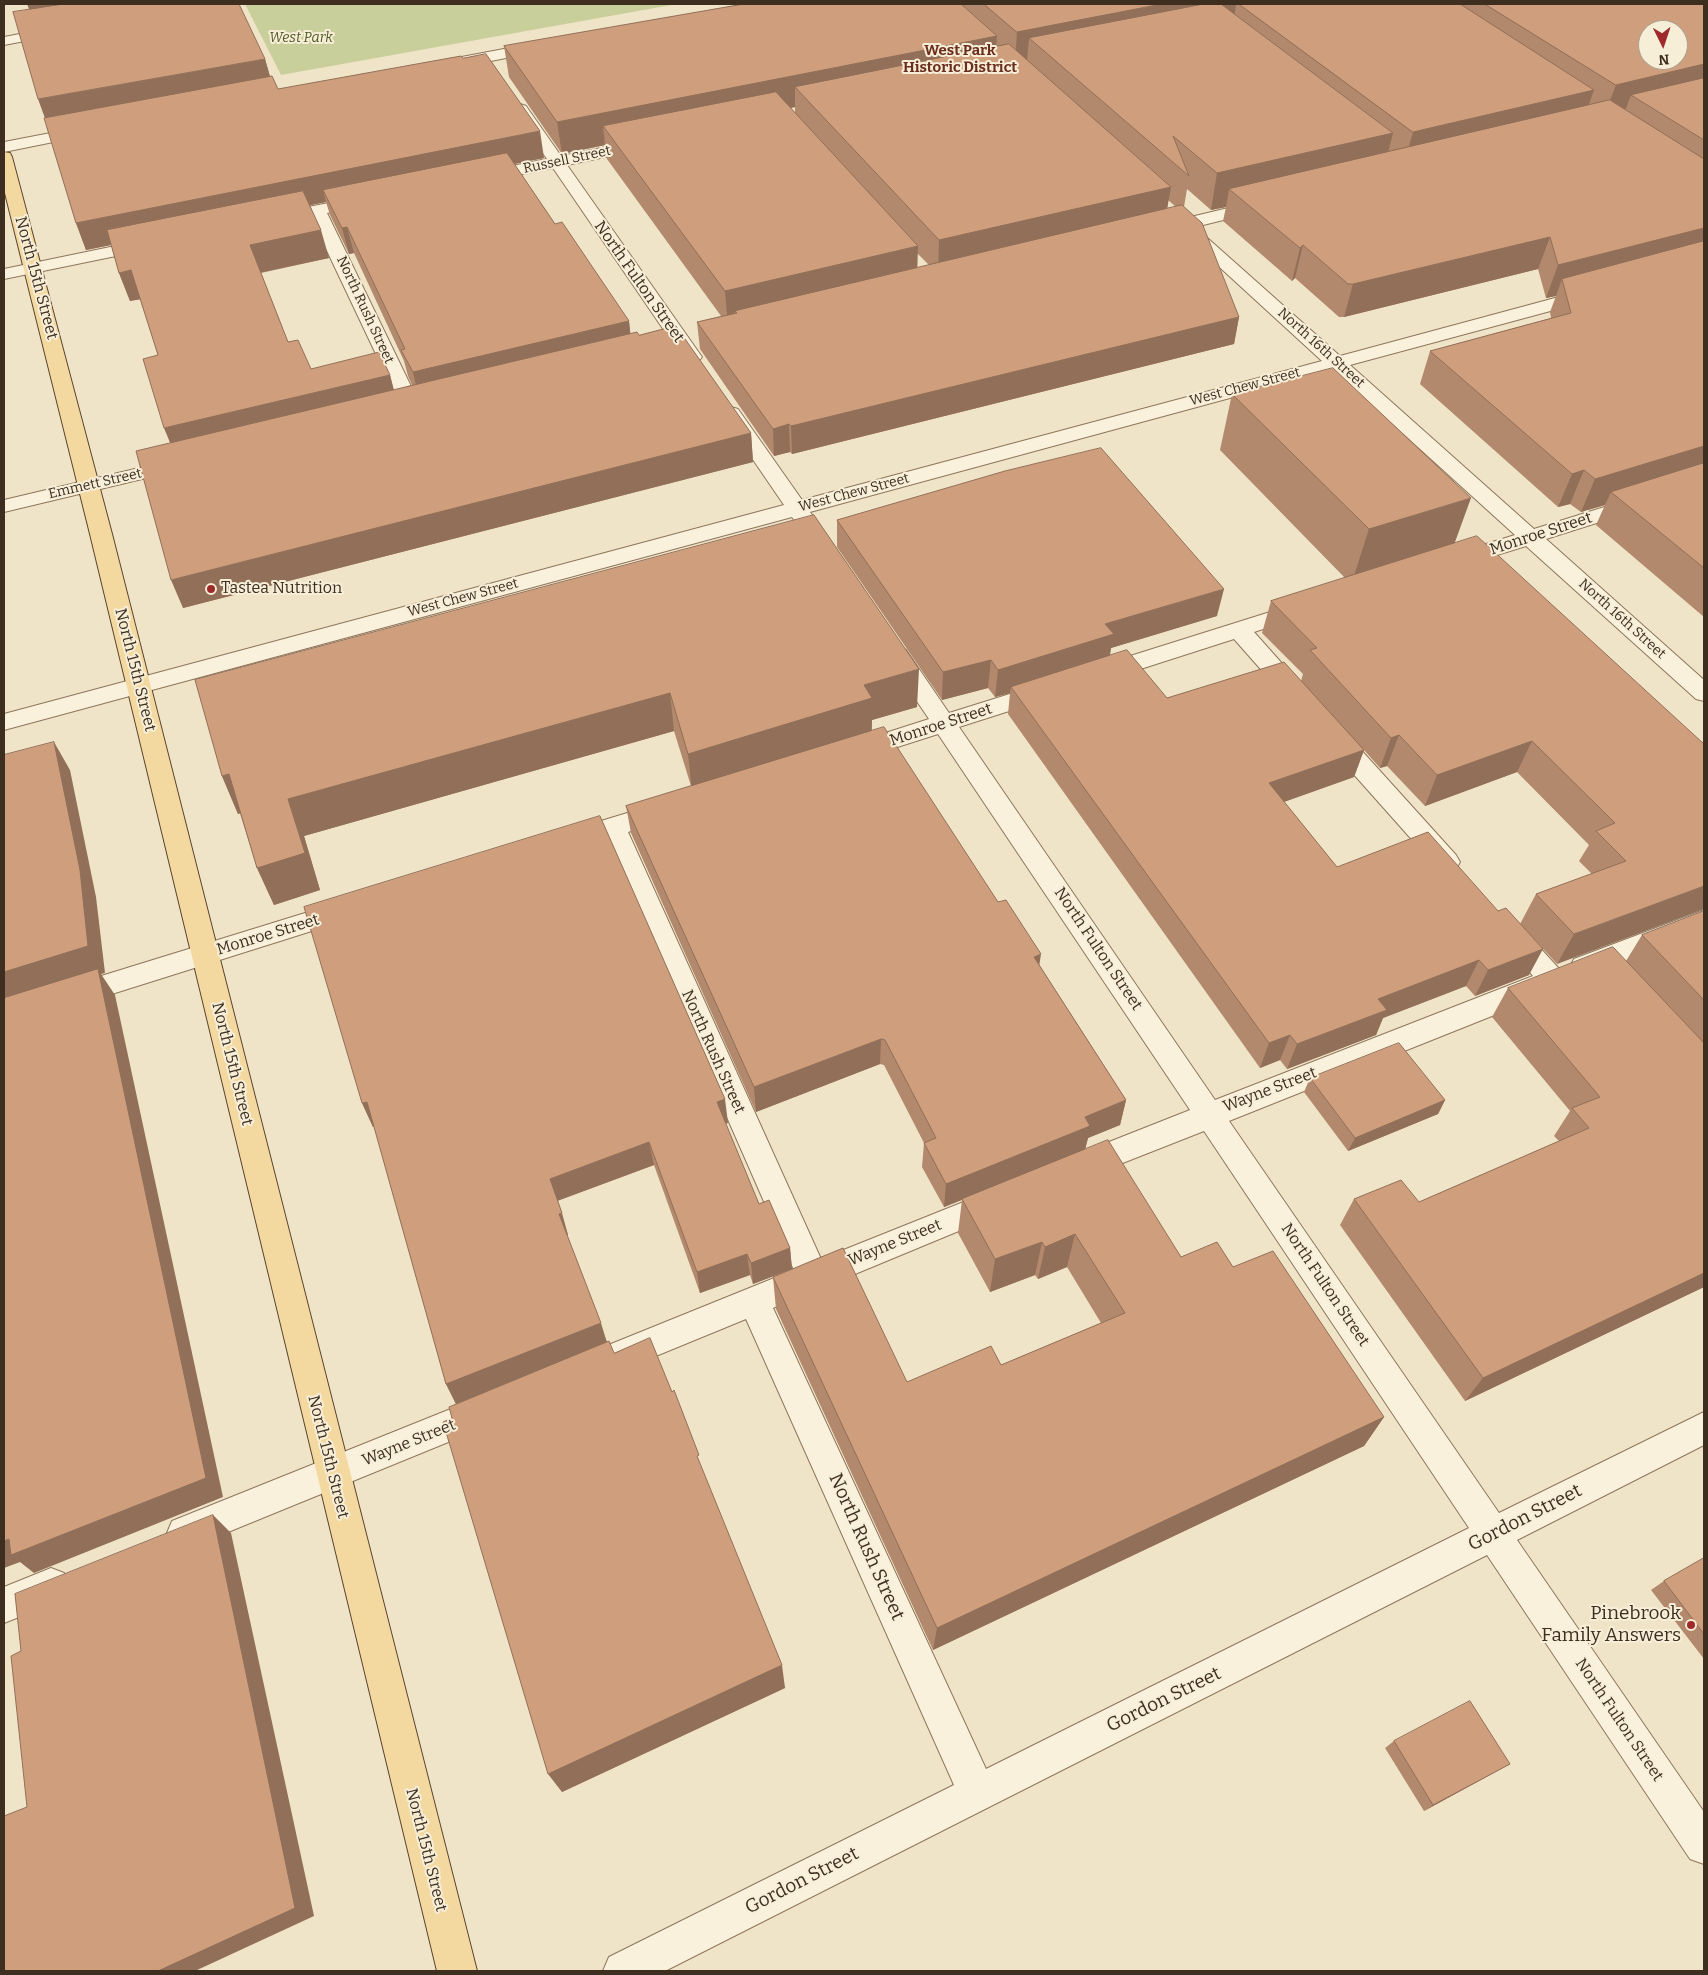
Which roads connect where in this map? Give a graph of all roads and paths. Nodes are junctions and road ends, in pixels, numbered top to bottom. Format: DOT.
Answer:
graph roads {
  1 [pos="70,29"];
  2 [pos="4,41"];
  3 [pos="553,45"];
  4 [pos="485,58"];
  5 [pos="436,67"];
  6 [pos="102,128"];
  7 [pos="654,142"];
  8 [pos="4,147"];
  9 [pos="4,157"];
  10 [pos="556,163"];
  11 [pos="470,180"];
  12 [pos="384,197"];
  13 [pos="1277,201"];
  14 [pos="317,210"];
  15 [pos="1168,212"];
  16 [pos="259,222"];
  17 [pos="1183,224"];
  18 [pos="1144,234"];
  19 [pos="161,242"];
  20 [pos="34,268"];
  21 [pos="4,274"];
  22 [pos="1600,291"];
  23 [pos="1337,363"];
  24 [pos="431,404"];
  25 [pos="412,409"];
  26 [pos="393,414"];
  27 [pos="193,461"];
  28 [pos="1704,482"];
  29 [pos="89,486"];
  30 [pos="4,506"];
  31 [pos="798,508"];
  32 [pos="1531,537"];
  33 [pos="836,564"];
  34 [pos="1436,567"];
  35 [pos="1323,602"];
  36 [pos="1238,629"];
  37 [pos="884,636"];
  38 [pos="139,686"];
  39 [pos="1704,693"];
  40 [pos="4,722"];
  41 [pos="944,724"];
  42 [pos="840,756"];
  43 [pos="688,803"];
  44 [pos="613,827"];
  45 [pos="546,848"];
  46 [pos="1461,877"];
  47 [pos="366,904"];
  48 [pos="1493,914"];
  49 [pos="1704,920"];
  50 [pos="205,955"];
  51 [pos="1552,980"];
  52 [pos="4,1017"];
  53 [pos="1210,1114"];
  54 [pos="1053,1178"];
  55 [pos="1025,1190"];
  56 [pos="813,1276"];
  57 [pos="754,1301"];
  58 [pos="589,1369"];
  59 [pos="506,1403"];
  60 [pos="1704,1428"];
  61 [pos="332,1474"];
  62 [pos="1493,1534"];
  63 [pos="159,1543"];
  64 [pos="77,1576"];
  65 [pos="4,1605"];
  66 [pos="977,1793"];
  67 [pos="1704,1845"];
  68 [pos="457,1971"];
  69 [pos="623,1971"];
  1 -- 2 [label="street"];
  3 -- 4 [label="street"];
  4 -- 5 [label="street"];
  4 -- 10 [label="street, North Fulton Street"];
  6 -- 8 [label="street"];
  7 -- 10 [label="street, Russell Street"];
  9 -- 20 [label="main road, North 15th Street"];
  10 -- 11 [label="street, Russell Street"];
  10 -- 31 [label="street, North Fulton Street"];
  12 -- 14 [label="street"];
  13 -- 17 [label="street"];
  14 -- 16 [label="street"];
  14 -- 25 [label="street, North Rush Street"];
  15 -- 17 [label="street, North 16th Street"];
  17 -- 18 [label="street"];
  17 -- 23 [label="street, North 16th Street"];
  19 -- 20 [label="street"];
  20 -- 21 [label="street"];
  20 -- 29 [label="main road, North 15th Street"];
  22 -- 23 [label="street, West Chew Street"];
  23 -- 31 [label="street, West Chew Street"];
  23 -- 32 [label="street, North 16th Street"];
  24 -- 25 [label="street"];
  25 -- 26 [label="street"];
  27 -- 29 [label="street, Emmett Street"];
  28 -- 32 [label="street, Monroe Street"];
  29 -- 30 [label="street, Emmett Street"];
  29 -- 38 [label="main road, North 15th Street"];
  31 -- 33 [label="street, North Fulton Street"];
  31 -- 38 [label="street, West Chew Street"];
  32 -- 34 [label="street, Monroe Street"];
  32 -- 39 [label="street, North 16th Street"];
  35 -- 36 [label="street, Monroe Street"];
  36 -- 41 [label="street, Monroe Street"];
  36 -- 46 [label="street"];
  37 -- 41 [label="street, North Fulton Street"];
  38 -- 40 [label="street, West Chew Street"];
  38 -- 50 [label="main road, North 15th Street"];
  41 -- 42 [label="street, Monroe Street"];
  41 -- 53 [label="street, North Fulton Street"];
  43 -- 44 [label="street"];
  44 -- 45 [label="street"];
  44 -- 56 [label="street, North Rush Street"];
  47 -- 50 [label="street, Monroe Street"];
  48 -- 51 [label="street"];
  49 -- 51 [label="street, Wayne Street"];
  50 -- 52 [label="street, Monroe Street"];
  50 -- 61 [label="main road, North 15th Street"];
  51 -- 53 [label="street, Wayne Street"];
  53 -- 54 [label="street, Wayne Street"];
  53 -- 62 [label="street, North Fulton Street"];
  55 -- 56 [label="street, Wayne Street"];
  56 -- 57 [label="street, Wayne Street"];
  57 -- 58 [label="street, Wayne Street"];
  57 -- 66 [label="street, North Rush Street"];
  59 -- 61 [label="street, Wayne Street"];
  60 -- 62 [label="street, Gordon Street"];
  61 -- 63 [label="street, Wayne Street"];
  61 -- 68 [label="main road, North 15th Street"];
  62 -- 66 [label="street, Gordon Street"];
  62 -- 67 [label="street, North Fulton Street"];
  64 -- 65 [label="street"];
  66 -- 69 [label="street, Gordon Street"];
}
